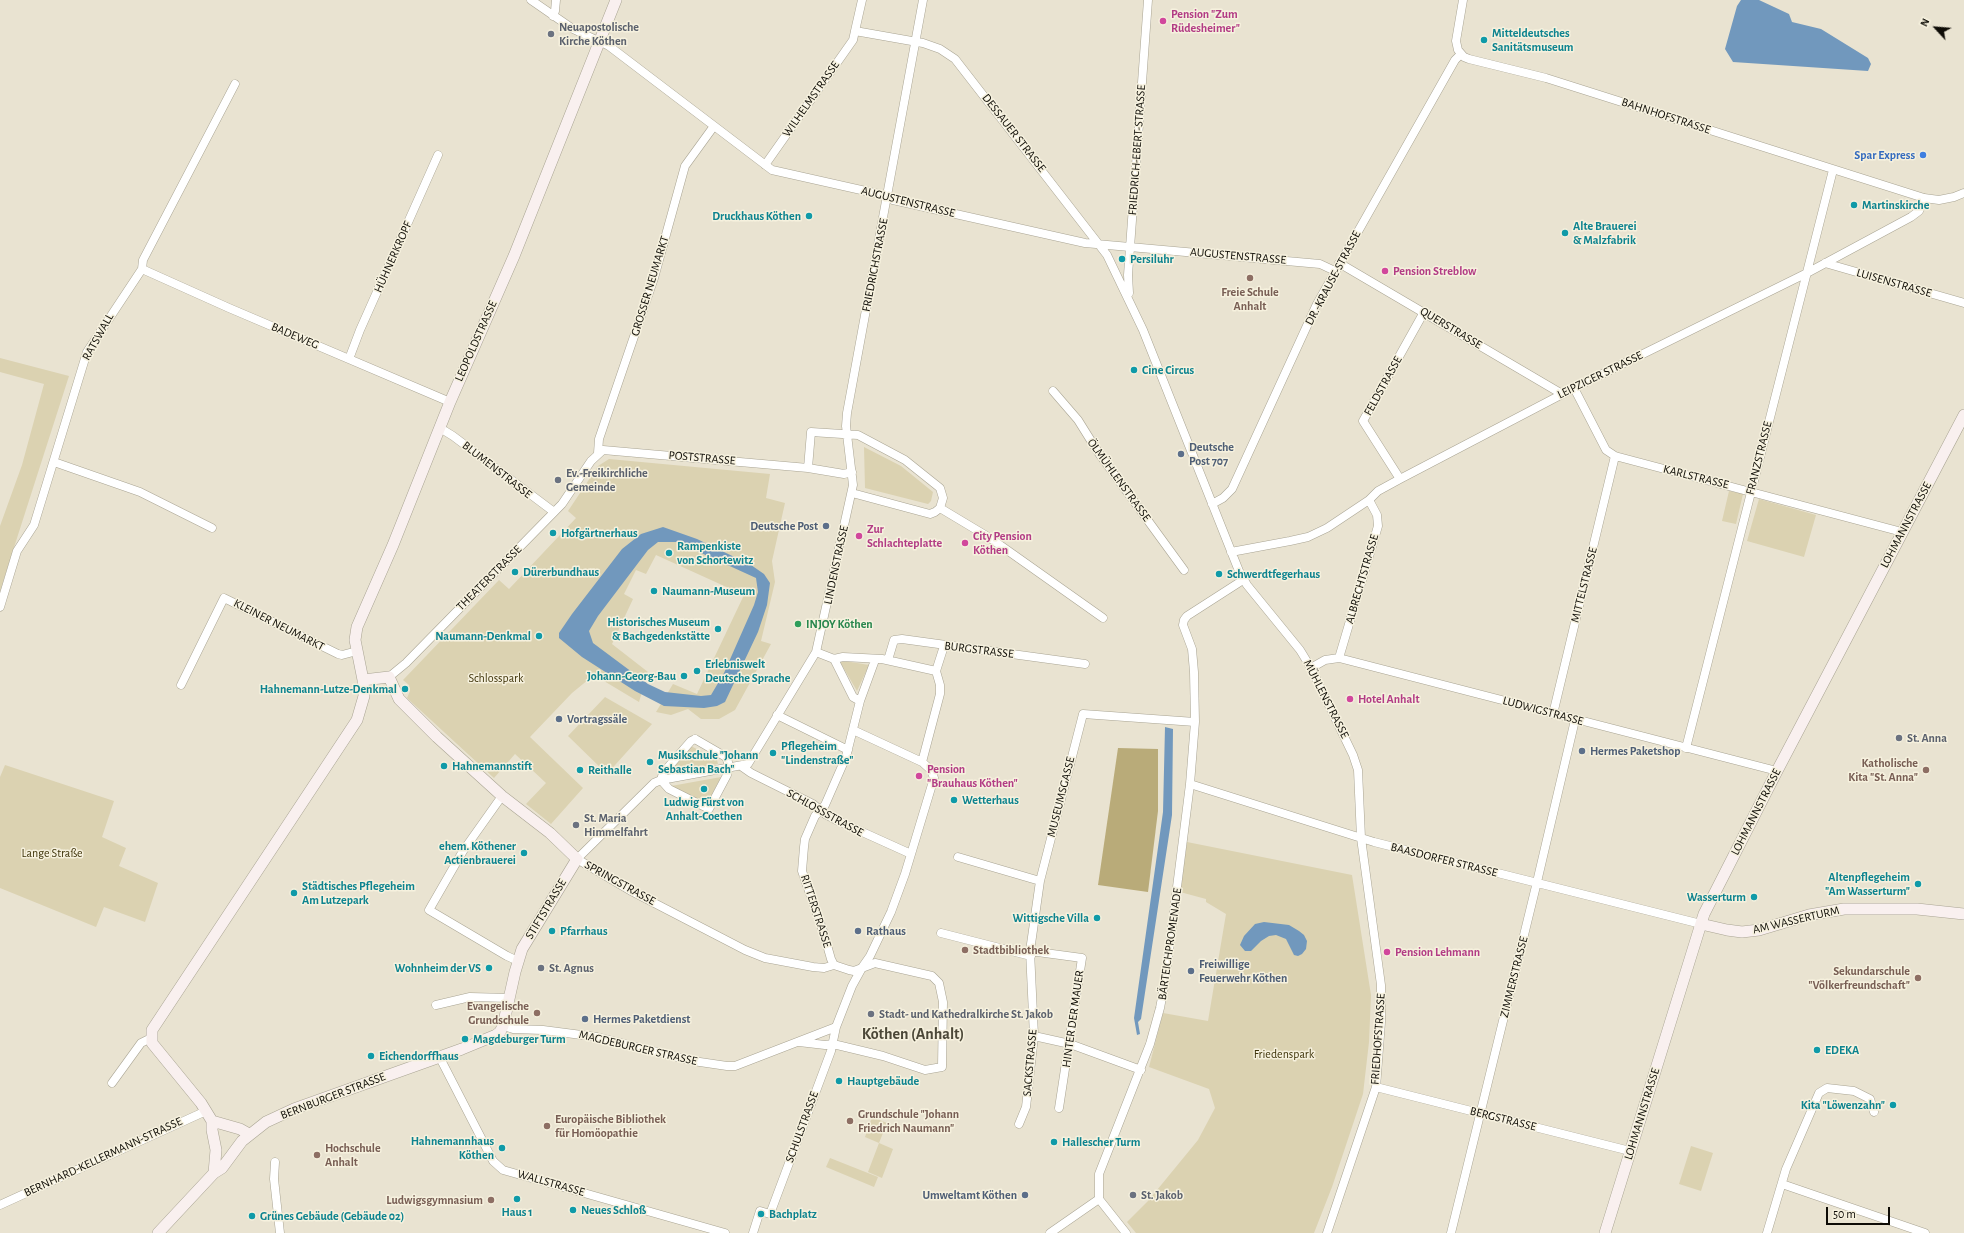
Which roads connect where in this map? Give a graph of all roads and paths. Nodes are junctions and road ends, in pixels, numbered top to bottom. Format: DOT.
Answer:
graph roads {
  1 [pos="531,0"];
  2 [pos="556,0"];
  3 [pos="616,0"];
  4 [pos="862,0"];
  5 [pos="923,0"];
  6 [pos="1148,0"];
  7 [pos="1463,0"];
  8 [pos="553,16"];
  9 [pos="855,32"];
  10 [pos="915,41"];
  11 [pos="599,42"];
  12 [pos="1461,54"];
  13 [pos="235,84"];
  14 [pos="714,126"];
  15 [pos="438,155"];
  16 [pos="765,165"];
  17 [pos="1833,170"];
  18 [pos="1964,193"];
  19 [pos="886,197"];
  20 [pos="1924,198"];
  21 [pos="1100,243"];
  22 [pos="1130,246"];
  23 [pos="1825,263"];
  24 [pos="1337,267"];
  25 [pos="142,268"];
  26 [pos="1807,273"];
  27 [pos="1130,300"];
  28 [pos="1964,303"];
  29 [pos="1424,312"];
  30 [pos="349,359"];
  31 [pos="1574,388"];
  32 [pos="1053,391"];
  33 [pos="1562,394"];
  34 [pos="450,402"];
  35 [pos="1964,415"];
  36 [pos="440,428"];
  37 [pos="847,436"];
  38 [pos="598,453"];
  39 [pos="1615,456"];
  40 [pos="54,462"];
  41 [pos="808,468"];
  42 [pos="852,472"];
  43 [pos="1400,479"];
  44 [pos="1751,491"];
  45 [pos="852,493"];
  46 [pos="1369,500"];
  47 [pos="1212,504"];
  48 [pos="940,508"];
  49 [pos="554,512"];
  50 [pos="212,528"];
  51 [pos="1902,532"];
  52 [pos="1231,552"];
  53 [pos="1184,570"];
  54 [pos="1243,580"];
  55 [pos="0,607"];
  56 [pos="1103,618"];
  57 [pos="944,646"];
  58 [pos="357,651"];
  59 [pos="816,652"];
  60 [pos="1339,658"];
  61 [pos="834,659"];
  62 [pos="875,660"];
  63 [pos="888,660"];
  64 [pos="1085,664"];
  65 [pos="1312,668"];
  66 [pos="936,671"];
  67 [pos="389,677"];
  68 [pos="364,683"];
  69 [pos="182,685"];
  70 [pos="860,701"];
  71 [pos="1553,714"];
  72 [pos="777,715"];
  73 [pos="1575,720"];
  74 [pos="1195,722"];
  75 [pos="853,730"];
  76 [pos="1686,748"];
  77 [pos="848,750"];
  78 [pos="922,762"];
  79 [pos="741,766"];
  80 [pos="728,768"];
  81 [pos="1777,771"];
  82 [pos="661,780"];
  83 [pos="1190,784"];
  84 [pos="502,796"];
  85 [pos="820,810"];
  86 [pos="1361,838"];
  87 [pos="911,854"];
  88 [pos="958,858"];
  89 [pos="577,859"];
  90 [pos="1040,881"];
  91 [pos="1537,882"];
  92 [pos="1964,914"];
  93 [pos="1701,924"];
  94 [pos="941,932"];
  95 [pos="1030,953"];
  96 [pos="518,961"];
  97 [pos="834,965"];
  98 [pos="862,966"];
  99 [pos="509,998"];
  100 [pos="436,1005"];
  101 [pos="503,1026"];
  102 [pos="836,1027"];
  103 [pos="1034,1036"];
  104 [pos="151,1038"];
  105 [pos="799,1042"];
  106 [pos="833,1044"];
  107 [pos="1070,1044"];
  108 [pos="439,1056"];
  109 [pos="1141,1070"];
  110 [pos="112,1083"];
  111 [pos="1376,1087"];
  112 [pos="1059,1108"];
  113 [pos="206,1111"];
  114 [pos="1874,1112"];
  115 [pos="1480,1114"];
  116 [pos="212,1121"];
  117 [pos="1019,1124"];
  118 [pos="249,1134"];
  119 [pos="1630,1152"];
  120 [pos="275,1162"];
  121 [pos="214,1172"];
  122 [pos="1782,1184"];
  123 [pos="1099,1199"];
  124 [pos="0,1204"];
  125 [pos="160,1232"];
  126 [pos="280,1233"];
  127 [pos="725,1233"];
  128 [pos="753,1233"];
  129 [pos="1050,1233"];
  130 [pos="1126,1233"];
  131 [pos="1327,1233"];
  132 [pos="1451,1233"];
  133 [pos="1605,1233"];
  134 [pos="1767,1233"];
  135 [pos="1925,1233"];
  1 -- 8 [label="street, AUGUSTENSTRASSE"];
  2 -- 8 [label="street"];
  3 -- 11 [label="main road, LEOPOLDSTRASSE"];
  4 -- 9 [label="street, WILHELMSTRASSE"];
  5 -- 10 [label="street, FRIEDRICHSTRASSE"];
  6 -- 22 [label="street, FRIEDRICH-EBERT-STRASSE"];
  7 -- 12 [label="street"];
  8 -- 11 [label="street, AUGUSTENSTRASSE"];
  9 -- 10 [label="street, DESSAUER STRASSE"];
  9 -- 16 [label="street, WILHELMSTRASSE"];
  10 -- 19 [label="street, FRIEDRICHSTRASSE"];
  10 -- 21 [label="street, DESSAUER STRASSE"];
  11 -- 14 [label="street, AUGUSTENSTRASSE"];
  11 -- 34 [label="main road, LEOPOLDSTRASSE"];
  12 -- 17 [label="street, BAHNHOFSTRASSE"];
  12 -- 24 [label="street, DR.-KRAUSE-STRASSE"];
  13 -- 25 [label="street, RATSWALL"];
  14 -- 16 [label="street, AUGUSTENSTRASSE"];
  14 -- 38 [label="street, GROSSER NEUMARKT"];
  15 -- 30 [label="street, HÜHNERKROPF"];
  16 -- 19 [label="street, AUGUSTENSTRASSE"];
  17 -- 20 [label="street, BAHNHOFSTRASSE"];
  17 -- 26 [label="street, FRANZSTRASSE"];
  18 -- 20 [label="street"];
  19 -- 21 [label="street, AUGUSTENSTRASSE"];
  19 -- 37 [label="street, FRIEDRICHSTRASSE"];
  20 -- 23 [label="street, LEIPZIGER STRASSE"];
  21 -- 22 [label="street, AUGUSTENSTRASSE"];
  21 -- 27 [label="street, DESSAUER STRASSE"];
  22 -- 24 [label="street, AUGUSTENSTRASSE"];
  22 -- 27 [label="street, FRIEDRICH-EBERT-STRASSE"];
  23 -- 26 [label="street, LEIPZIGER STRASSE"];
  23 -- 28 [label="street, LUISENSTRASSE"];
  24 -- 29 [label="street, QUERSTRASSE"];
  24 -- 47 [label="street, DR.-KRAUSE-STRASSE"];
  25 -- 30 [label="street, BADEWEG"];
  25 -- 40 [label="street, RATSWALL"];
  26 -- 31 [label="street, LEIPZIGER STRASSE"];
  26 -- 44 [label="street, FRANZSTRASSE"];
  27 -- 47 [label="street, MÜHLENSTRASSE"];
  29 -- 33 [label="street, QUERSTRASSE"];
  29 -- 43 [label="street, FELDSTRASSE"];
  30 -- 34 [label="street, BADEWEG"];
  31 -- 33 [label="street, LEIPZIGER STRASSE"];
  31 -- 39 [label="street"];
  32 -- 53 [label="street, ÖLMÜHLENSTRASSE"];
  33 -- 43 [label="street, LEIPZIGER STRASSE"];
  34 -- 36 [label="main road, LEOPOLDSTRASSE"];
  35 -- 51 [label="main road, LOHMANNSTRASSE"];
  36 -- 49 [label="street, BLUMENSTRASSE"];
  36 -- 58 [label="main road, LEOPOLDSTRASSE"];
  37 -- 41 [label="street"];
  37 -- 42 [label="street, LINDENSTRASSE"];
  37 -- 48 [label="street"];
  38 -- 41 [label="street, POSTSTRASSE"];
  38 -- 49 [label="street, THEATERSTRASSE"];
  39 -- 44 [label="street, KARLSTRASSE"];
  39 -- 71 [label="street, MITTELSTRASSE"];
  40 -- 50 [label="street"];
  40 -- 55 [label="street, RATSWALL"];
  41 -- 42 [label="street, POSTSTRASSE"];
  42 -- 45 [label="street, LINDENSTRASSE"];
  43 -- 46 [label="street, LEIPZIGER STRASSE"];
  44 -- 51 [label="street, KARLSTRASSE"];
  44 -- 76 [label="street, FRANZSTRASSE"];
  45 -- 48 [label="street"];
  45 -- 59 [label="street, LINDENSTRASSE"];
  46 -- 52 [label="street, LEIPZIGER STRASSE"];
  46 -- 60 [label="street, ALBRECHTSTRASSE"];
  47 -- 52 [label="street, MÜHLENSTRASSE"];
  48 -- 56 [label="street"];
  49 -- 67 [label="street, THEATERSTRASSE"];
  51 -- 81 [label="main road, LOHMANNSTRASSE"];
  52 -- 54 [label="street, MÜHLENSTRASSE"];
  54 -- 65 [label="street, MÜHLENSTRASSE"];
  54 -- 74 [label="street, BÄRTEICHPROMENADE"];
  57 -- 63 [label="street, BURGSTRASSE"];
  57 -- 64 [label="street, BURGSTRASSE"];
  57 -- 66 [label="street"];
  58 -- 68 [label="main road, LEOPOLDSTRASSE"];
  58 -- 69 [label="street, KLEINER NEUMARKT"];
  59 -- 61 [label="street"];
  59 -- 72 [label="street, LINDENSTRASSE"];
  60 -- 65 [label="street, LUDWIGSTRASSE"];
  60 -- 71 [label="street, LUDWIGSTRASSE"];
  61 -- 62 [label="street"];
  61 -- 70 [label="street"];
  62 -- 63 [label="street"];
  62 -- 70 [label="street, RITTERSTRASSE"];
  63 -- 66 [label="street"];
  65 -- 86 [label="street, MÜHLENSTRASSE"];
  66 -- 78 [label="street"];
  67 -- 68 [label="main road"];
  67 -- 84 [label="main road, SPRINGSTRASSE"];
  68 -- 104 [label="main road"];
  70 -- 75 [label="street, RITTERSTRASSE"];
  71 -- 73 [label="street, LUDWIGSTRASSE"];
  72 -- 77 [label="street"];
  72 -- 79 [label="street, LINDENSTRASSE"];
  73 -- 76 [label="street, LUDWIGSTRASSE"];
  73 -- 91 [label="street, ZIMMERSTRASSE"];
  74 -- 83 [label="street, BÄRTEICHPROMENADE"];
  74 -- 90 [label="street, MUSEUMSGASSE"];
  75 -- 77 [label="street, RITTERSTRASSE"];
  75 -- 78 [label="street"];
  76 -- 81 [label="street, LUDWIGSTRASSE"];
  77 -- 85 [label="street, RITTERSTRASSE"];
  78 -- 87 [label="street, SCHULSTRASSE"];
  79 -- 80 [label="street"];
  79 -- 85 [label="street, SCHLOSSSTRASSE"];
  80 -- 82 [label="street"];
  80 -- 82 [label="street"];
  80 -- 82 [label="street"];
  81 -- 93 [label="main road, LOHMANNSTRASSE"];
  82 -- 89 [label="street, STIFTSTRASSE"];
  83 -- 86 [label="street, BAASDORFER STRASSE"];
  83 -- 109 [label="street, BÄRTEICHPROMENADE"];
  84 -- 89 [label="main road, SPRINGSTRASSE"];
  84 -- 96 [label="street"];
  85 -- 87 [label="street, SCHLOSSSTRASSE"];
  85 -- 97 [label="street, RITTERSTRASSE"];
  86 -- 91 [label="street, BAASDORFER STRASSE"];
  86 -- 111 [label="street, FRIEDHOFSTRASSE"];
  87 -- 98 [label="street, SCHULSTRASSE"];
  88 -- 90 [label="street"];
  89 -- 96 [label="main road, STIFTSTRASSE"];
  89 -- 97 [label="street, SPRINGSTRASSE"];
  90 -- 95 [label="street, SACKSTRASSE"];
  91 -- 93 [label="street, BAASDORFER STRASSE"];
  91 -- 115 [label="street, ZIMMERSTRASSE"];
  92 -- 93 [label="main road, AM WASSERTURM"];
  93 -- 119 [label="main road, LOHMANNSTRASSE"];
  94 -- 95 [label="street"];
  95 -- 103 [label="street, SACKSTRASSE"];
  95 -- 107 [label="street, HINTER DER MAUER"];
  96 -- 99 [label="main road, STIFTSTRASSE"];
  97 -- 98 [label="street, SPRINGSTRASSE"];
  98 -- 102 [label="street, SCHULSTRASSE"];
  98 -- 106 [label="street, SPRINGSTRASSE"];
  99 -- 100 [label="street"];
  99 -- 101 [label="main road, STIFTSTRASSE"];
  101 -- 105 [label="street, MAGDEBURGER STRASSE"];
  101 -- 108 [label="main road"];
  102 -- 105 [label="street, MAGDEBURGER STRASSE"];
  102 -- 106 [label="street, SCHULSTRASSE"];
  103 -- 107 [label="street"];
  103 -- 117 [label="street, SACKSTRASSE"];
  104 -- 110 [label="street"];
  104 -- 113 [label="main road"];
  105 -- 106 [label="street, MAGDEBURGER STRASSE"];
  106 -- 128 [label="street, SCHULSTRASSE"];
  107 -- 109 [label="street"];
  107 -- 112 [label="street, HINTER DER MAUER"];
  108 -- 118 [label="main road, BERNBURGER STRASSE"];
  108 -- 127 [label="street, WALLSTRASSE"];
  109 -- 123 [label="street, BÄRTEICHPROMENADE"];
  111 -- 115 [label="street, BERGSTRASSE"];
  111 -- 131 [label="street, FRIEDHOFSTRASSE"];
  113 -- 116 [label="main road"];
  113 -- 124 [label="street, BERNHARD-KELLERMANN-STRASSE"];
  114 -- 122 [label="street"];
  115 -- 119 [label="street, BERGSTRASSE"];
  115 -- 132 [label="street, ZIMMERSTRASSE"];
  116 -- 118 [label="main road"];
  116 -- 121 [label="main road"];
  118 -- 121 [label="main road, BERNBURGER STRASSE"];
  119 -- 133 [label="main road, LOHMANNSTRASSE"];
  120 -- 126 [label="street"];
  121 -- 125 [label="main road, BERNBURGER STRASSE"];
  122 -- 134 [label="street"];
  122 -- 135 [label="street"];
  123 -- 129 [label="street"];
  123 -- 130 [label="street"];
}
